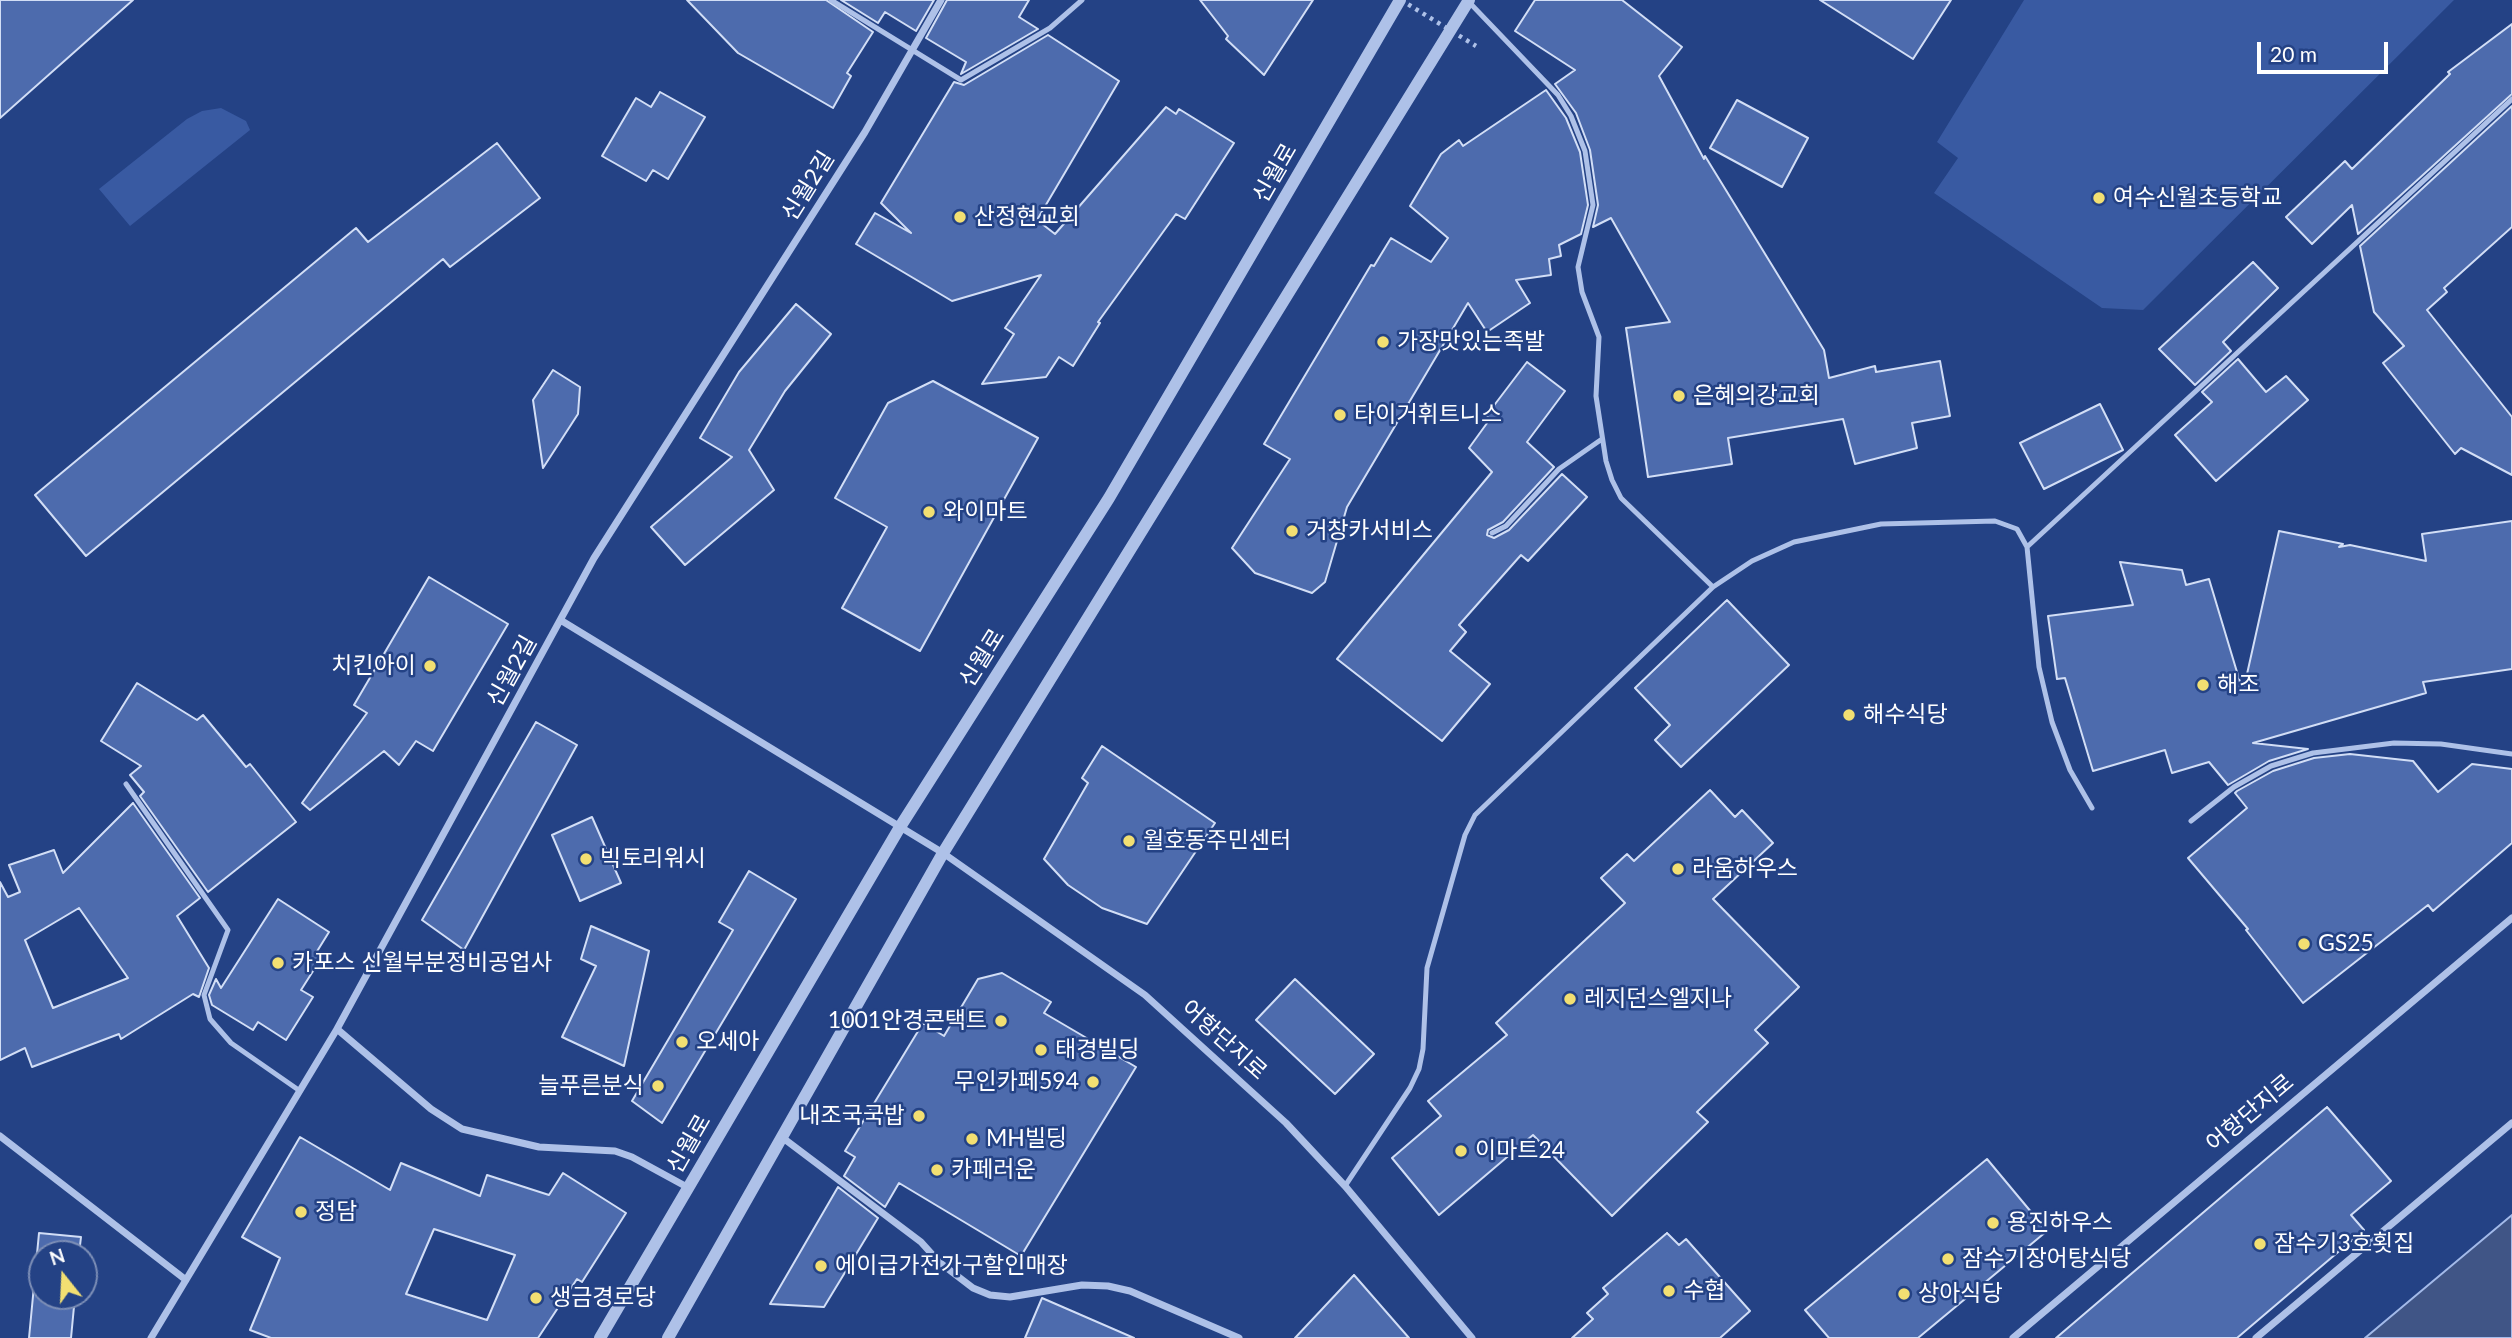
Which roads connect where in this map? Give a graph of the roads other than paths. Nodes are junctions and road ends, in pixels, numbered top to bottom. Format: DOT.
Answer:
graph roads {
  1 [pos="831,0"];
  2 [pos="941,0"];
  3 [pos="1082,0"];
  4 [pos="1400,0"];
  5 [pos="1468,0"];
  6 [pos="911,52"];
  7 [pos="2512,99"];
  8 [pos="1602,439"];
  9 [pos="1492,533"];
  10 [pos="2027,547"];
  11 [pos="1713,587"];
  12 [pos="562,621"];
  13 [pos="2512,754"];
  14 [pos="126,784"];
  15 [pos="2092,808"];
  16 [pos="2191,821"];
  17 [pos="900,827"];
  18 [pos="943,853"];
  19 [pos="2512,918"];
  20 [pos="337,1030"];
  21 [pos="300,1091"];
  22 [pos="2512,1123"];
  23 [pos="0,1136"];
  24 [pos="783,1138"];
  25 [pos="1345,1186"];
  26 [pos="687,1187"];
  27 [pos="186,1280"];
  28 [pos="1233,1337"];
  29 [pos="151,1338"];
  30 [pos="600,1338"];
  31 [pos="668,1338"];
  32 [pos="1472,1338"];
  33 [pos="2013,1338"];
  34 [pos="2256,1338"];
  1 -- 6 [label="lane"];
  2 -- 6 [label="street, 신월2길"];
  3 -- 6 [label="lane"];
  4 -- 17 [label="street, 신월로"];
  5 -- 8 [label="lane"];
  5 -- 18 [label="street"];
  6 -- 12 [label="street, 신월2길"];
  7 -- 10 [label="lane"];
  8 -- 9 [label="lane"];
  8 -- 11 [label="lane"];
  10 -- 11 [label="lane"];
  10 -- 15 [label="lane"];
  11 -- 25 [label="lane"];
  12 -- 17 [label="street, 어항단지로"];
  12 -- 20 [label="street, 신월2길"];
  13 -- 16 [label="lane"];
  14 -- 21 [label="lane"];
  17 -- 18 [label="street, 어항단지로"];
  17 -- 26 [label="street, 신월로"];
  18 -- 24 [label="street"];
  18 -- 25 [label="street, 어항단지로"];
  19 -- 33 [label="street, 어항단지로"];
  20 -- 21 [label="street, 신월2길"];
  20 -- 26 [label="street"];
  21 -- 27 [label="street, 신월2길"];
  22 -- 34 [label="street"];
  23 -- 27 [label="street"];
  24 -- 28 [label="street"];
  24 -- 31 [label="street"];
  25 -- 32 [label="street, 어항단지로"];
  26 -- 30 [label="street, 신월로"];
  27 -- 29 [label="street, 신월2길"];
}
